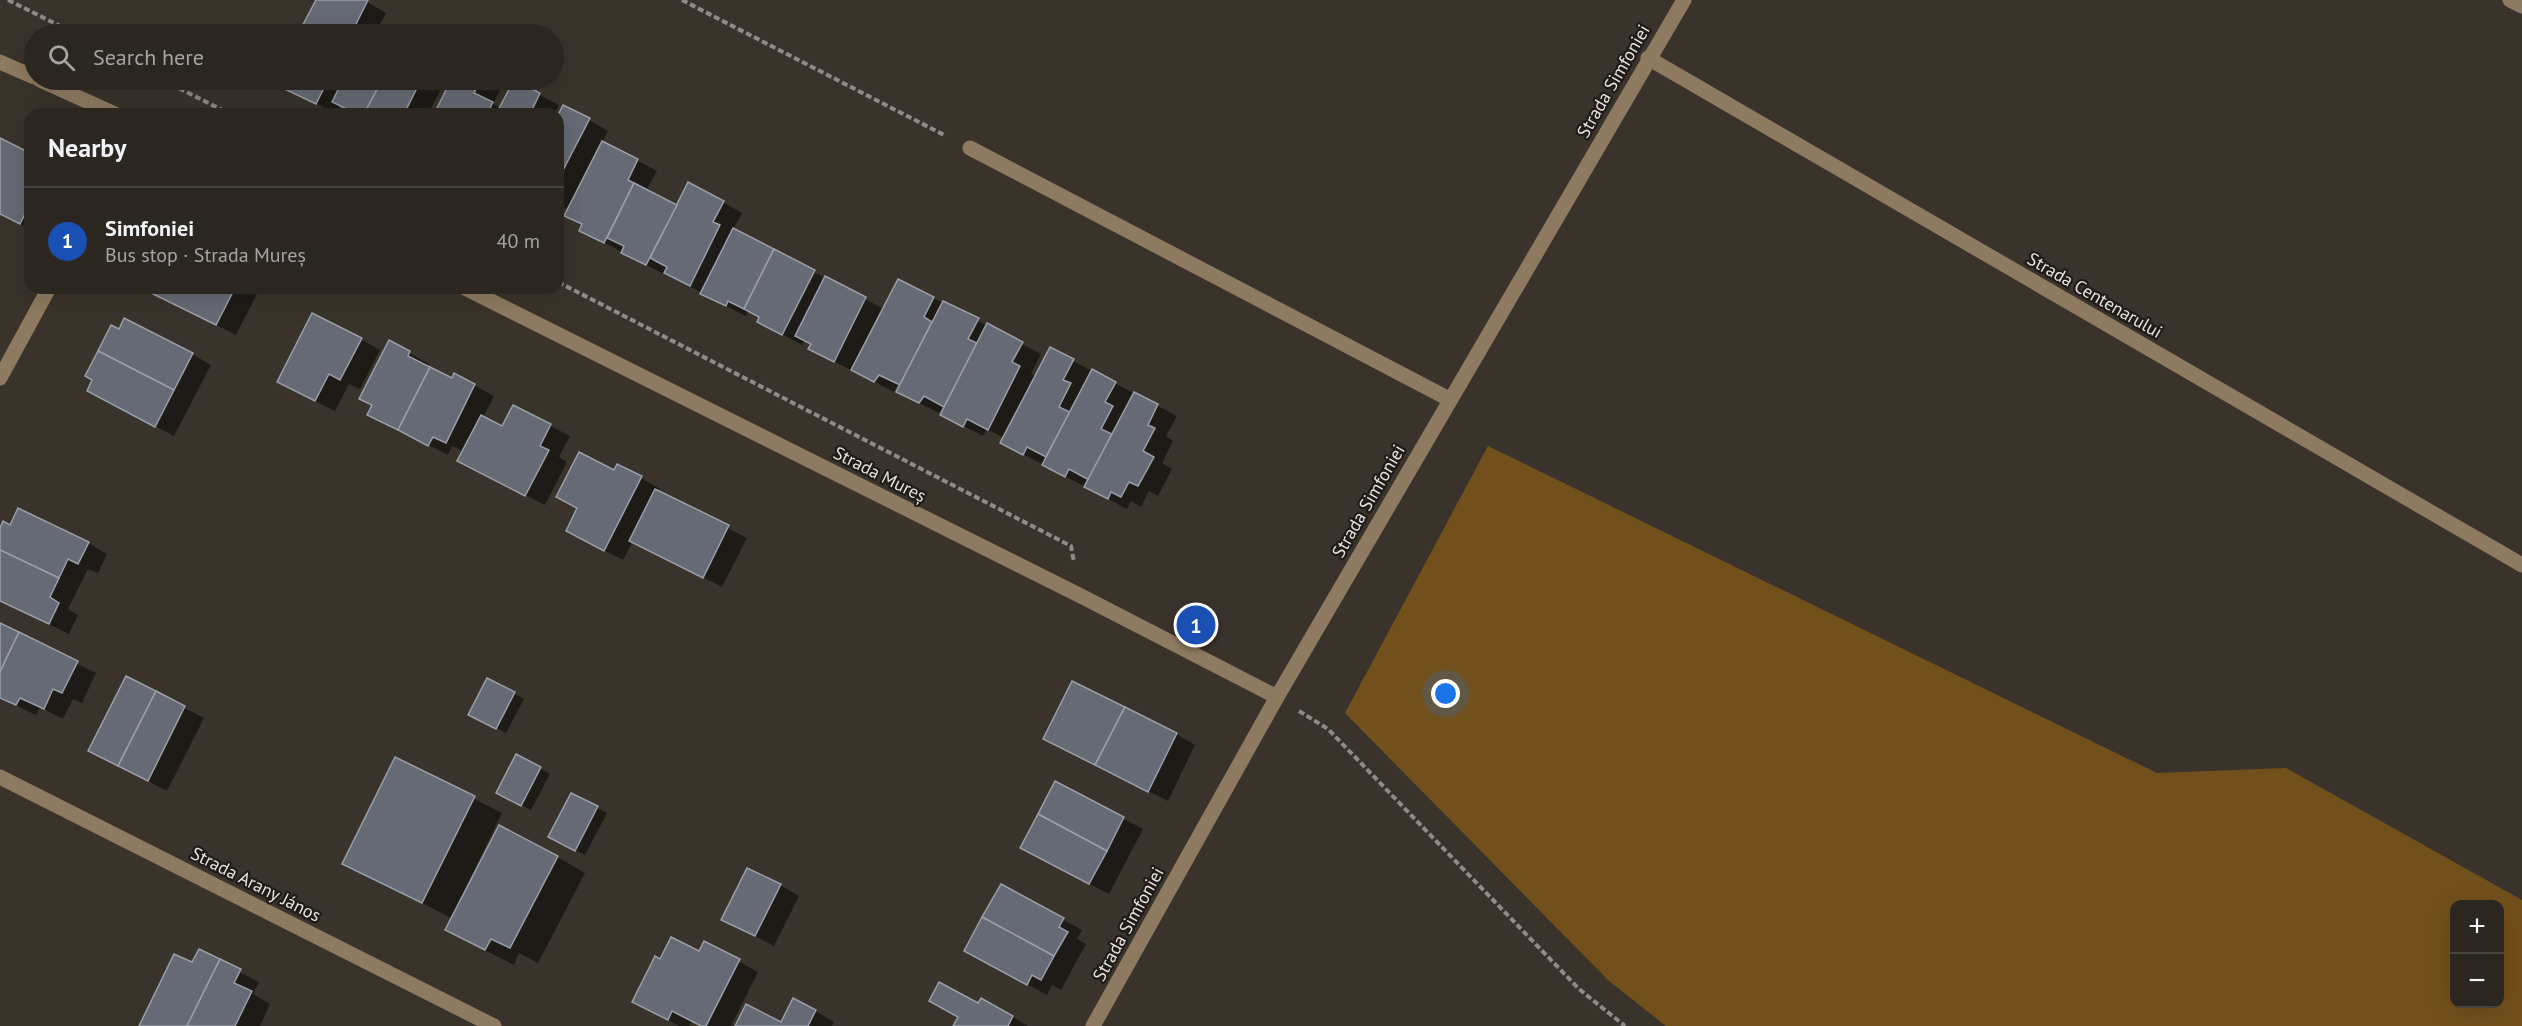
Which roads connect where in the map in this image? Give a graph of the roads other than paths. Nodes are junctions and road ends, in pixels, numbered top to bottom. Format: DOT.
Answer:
graph roads {
  1 [pos="1683,0"];
  2 [pos="2510,0"];
  3 [pos="2522,6"];
  4 [pos="1648,58"];
  5 [pos="0,62"];
  6 [pos="24,73"];
  7 [pos="62,90"];
  8 [pos="102,108"];
  9 [pos="970,148"];
  10 [pos="46,294"];
  11 [pos="477,294"];
  12 [pos="0,378"];
  13 [pos="1449,399"];
  14 [pos="2522,565"];
  15 [pos="1277,697"];
  16 [pos="0,777"];
  17 [pos="494,1026"];
  18 [pos="1093,1026"];
  1 -- 4 [label="street, Strada Simfoniei"];
  2 -- 3 [label="street"];
  4 -- 13 [label="street, Strada Simfoniei"];
  4 -- 14 [label="street, Strada Centenarului"];
  5 -- 6 [label="street"];
  7 -- 8 [label="street"];
  9 -- 13 [label="street"];
  10 -- 12 [label="street"];
  11 -- 15 [label="street, Strada Mureș"];
  13 -- 15 [label="street, Strada Simfoniei"];
  15 -- 18 [label="street, Strada Simfoniei"];
  16 -- 17 [label="street, Strada Arany János"];
}
